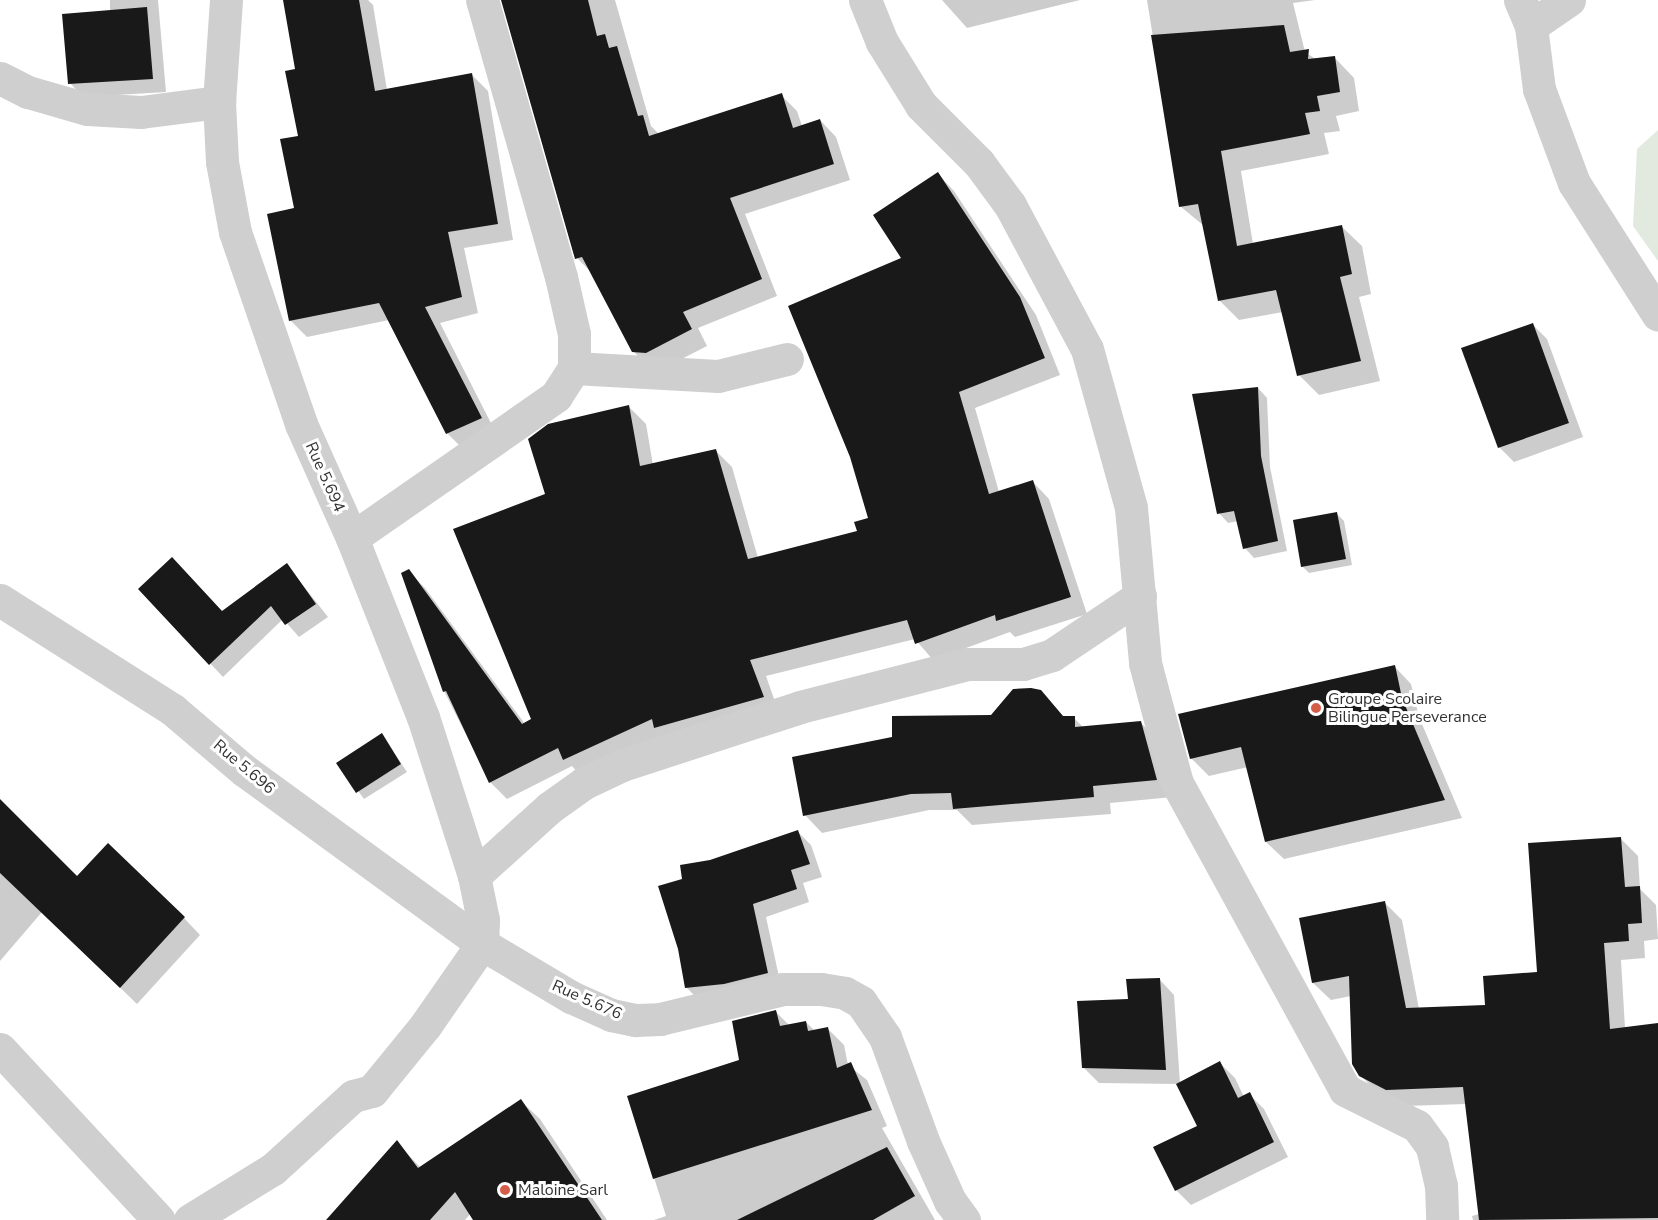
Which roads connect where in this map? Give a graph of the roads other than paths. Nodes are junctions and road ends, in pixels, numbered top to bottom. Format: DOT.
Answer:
graph roads {
  1 [pos="226,0"];
  2 [pos="482,0"];
  3 [pos="865,0"];
  4 [pos="1569,0"];
  5 [pos="1526,13"];
  6 [pos="0,78"];
  7 [pos="219,102"];
  8 [pos="1658,315"];
  9 [pos="787,359"];
  10 [pos="574,368"];
  11 [pos="352,538"];
  12 [pos="1140,596"];
  13 [pos="0,600"];
  14 [pos="474,876"];
  15 [pos="482,944"];
  16 [pos="0,1049"];
  17 [pos="159,1220"];
  18 [pos="190,1220"];
  19 [pos="964,1220"];
  20 [pos="1442,1220"];
  1 -- 7 [label="street, Rue 5.694"];
  2 -- 10 [label="street"];
  3 -- 12 [label="street"];
  4 -- 5 [label="street"];
  5 -- 8 [label="street"];
  6 -- 7 [label="street"];
  7 -- 11 [label="street, Rue 5.694"];
  9 -- 10 [label="street"];
  10 -- 11 [label="street"];
  11 -- 14 [label="street, Rue 5.694"];
  12 -- 14 [label="street"];
  12 -- 20 [label="street"];
  13 -- 15 [label="street, Rue 5.696"];
  14 -- 15 [label="street, Rue 5.694"];
  15 -- 18 [label="street"];
  15 -- 19 [label="street, Rue 5.676"];
  16 -- 17 [label="street"];
}
